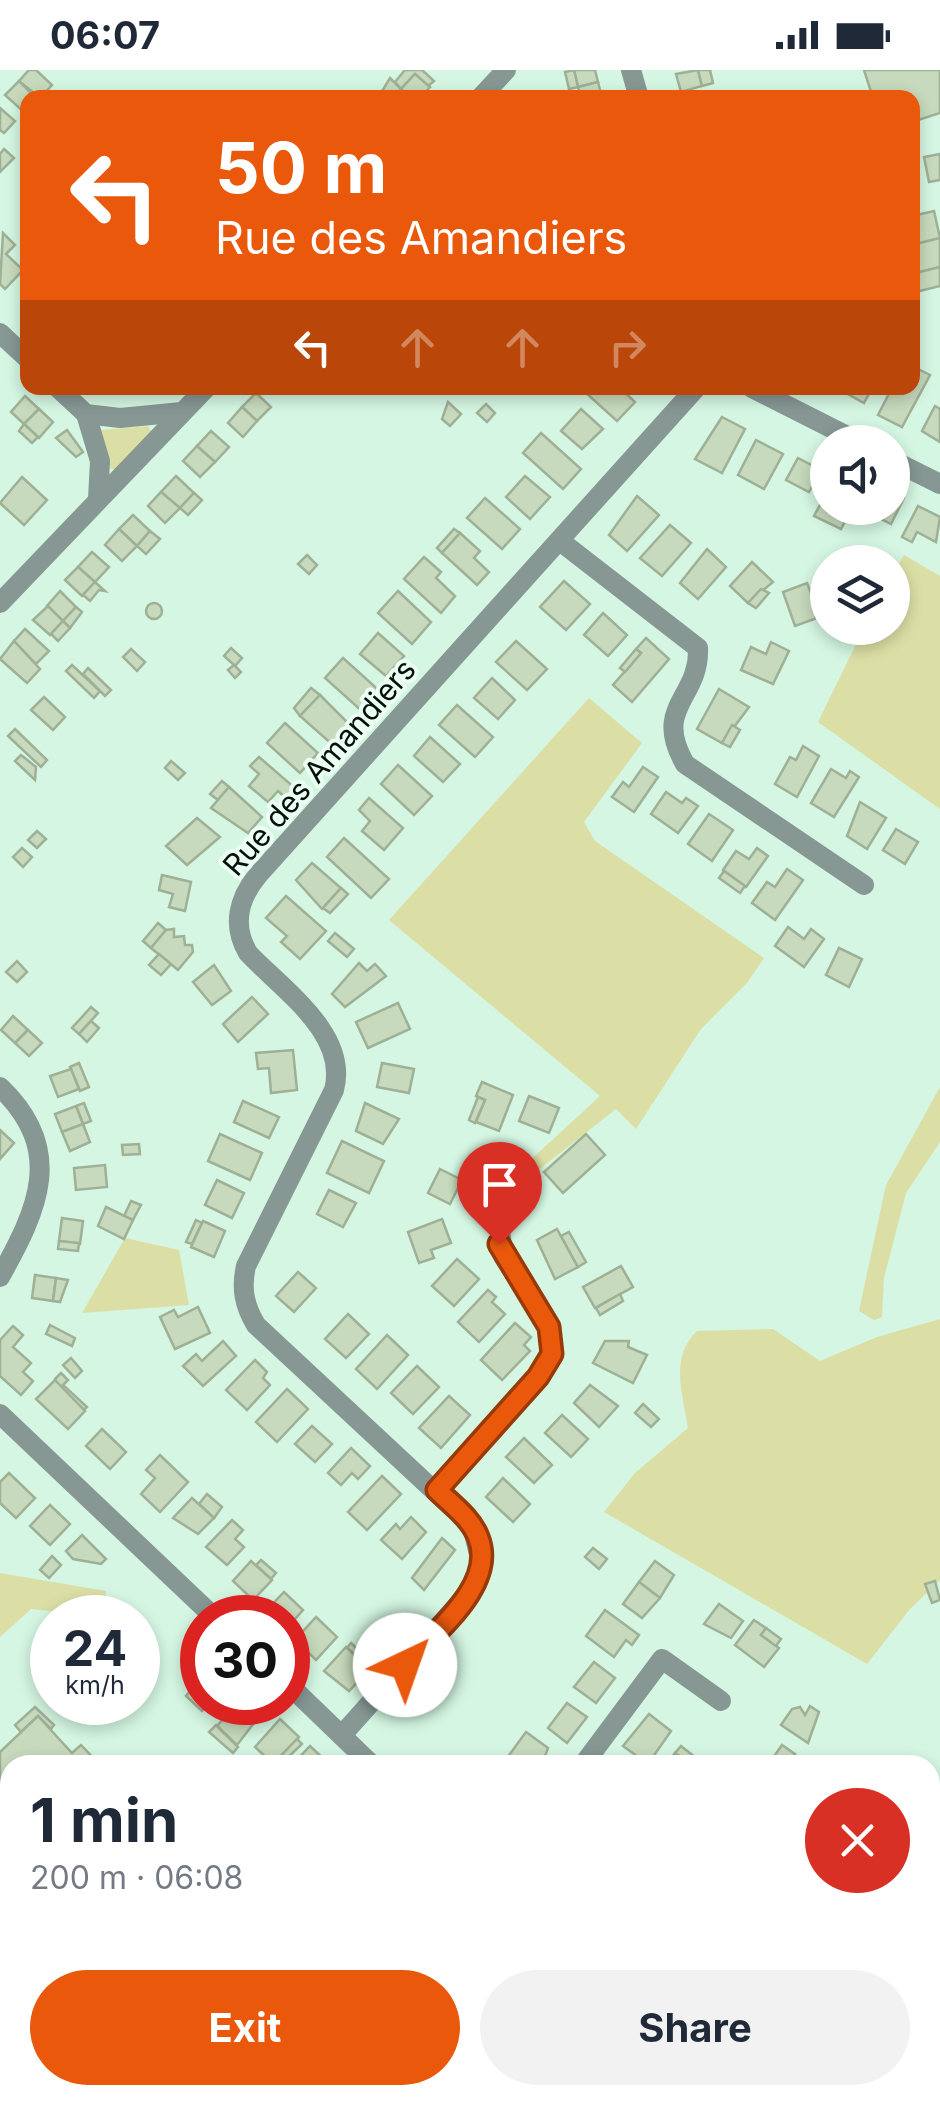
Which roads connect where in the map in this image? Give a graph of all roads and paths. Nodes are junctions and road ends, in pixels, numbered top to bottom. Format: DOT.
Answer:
graph roads {
  1 [pos="506,70"];
  2 [pos="487,90"];
  3 [pos="0,333"];
  4 [pos="20,352"];
  5 [pos="66,395"];
  6 [pos="199,395"];
  7 [pos="690,395"];
  8 [pos="766,395"];
  9 [pos="182,412"];
  10 [pos="86,414"];
  11 [pos="825,425"];
  12 [pos="910,469"];
  13 [pos="940,484"];
  14 [pos="98,499"];
  15 [pos="560,541"];
  16 [pos="0,603"];
  17 [pos="864,885"];
  18 [pos="0,1087"];
  19 [pos="500,1228"];
  20 [pos="0,1276"];
  21 [pos="0,1414"];
  22 [pos="437,1490"];
  23 [pos="192,1595"];
  24 [pos="721,1701"];
  25 [pos="310,1705"];
  26 [pos="342,1735"];
  27 [pos="362,1755"];
  28 [pos="592,1755"];
  1 -- 2 [label="street"];
  3 -- 4 [label="street"];
  5 -- 10 [label="street"];
  6 -- 9 [label="street"];
  7 -- 15 [label="street, Rue des Amandiers"];
  8 -- 11 [label="street"];
  9 -- 10 [label="street"];
  9 -- 14 [label="street"];
  10 -- 14 [label="street"];
  12 -- 13 [label="street"];
  14 -- 16 [label="street"];
  15 -- 17 [label="street"];
  15 -- 22 [label="street, Rue des Amandiers"];
  18 -- 20 [label="street"];
  19 -- 22 [label="street"];
  21 -- 23 [label="street"];
  22 -- 26 [label="street, Rue des Amandiers"];
  24 -- 28 [label="street"];
  25 -- 26 [label="street"];
  26 -- 27 [label="street"];
}
